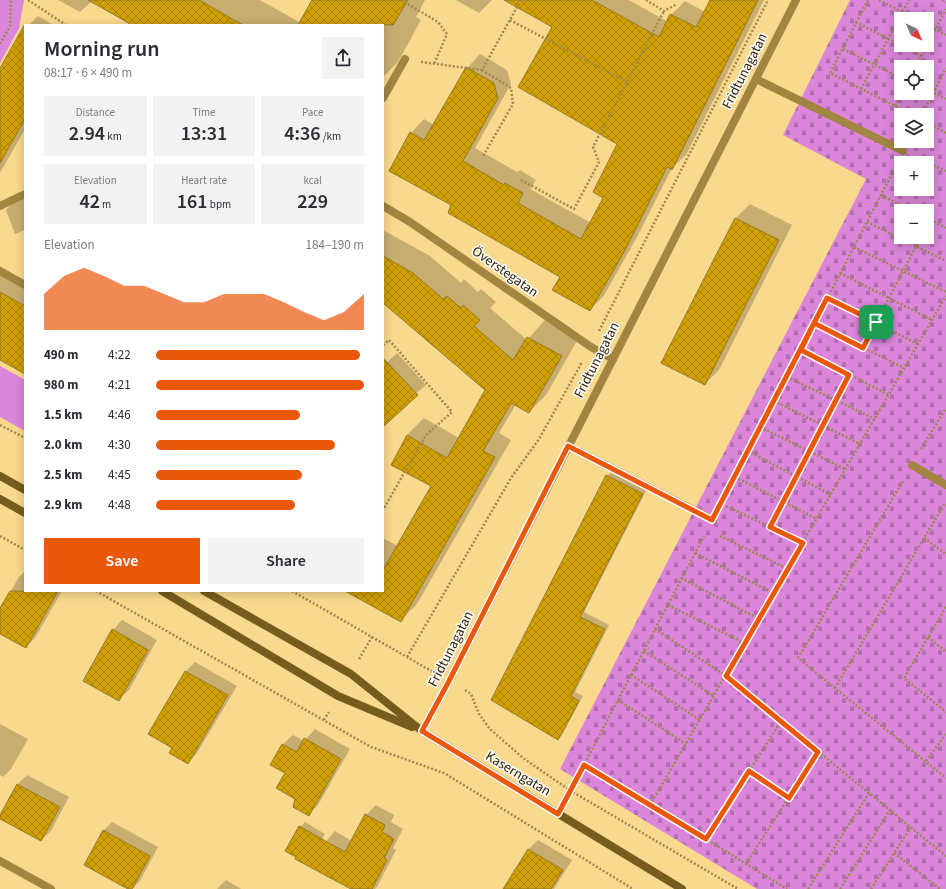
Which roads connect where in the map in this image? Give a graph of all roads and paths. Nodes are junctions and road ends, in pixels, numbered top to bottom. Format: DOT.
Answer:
graph roads {
  1 [pos="11,0"];
  2 [pos="28,0"];
  3 [pos="401,0"];
  4 [pos="521,0"];
  5 [pos="646,0"];
  6 [pos="796,0"];
  7 [pos="868,0"];
  8 [pos="879,0"];
  9 [pos="909,0"];
  10 [pos="942,0"];
  11 [pos="946,2"];
  12 [pos="677,4"];
  13 [pos="946,9"];
  14 [pos="664,11"];
  15 [pos="902,12"];
  16 [pos="510,20"];
  17 [pos="856,22"];
  18 [pos="64,24"];
  19 [pos="894,27"];
  20 [pos="935,29"];
  21 [pos="946,34"];
  22 [pos="888,39"];
  23 [pos="0,44"];
  24 [pos="843,49"];
  25 [pos="921,56"];
  26 [pos="405,60"];
  27 [pos="919,60"];
  28 [pos="434,64"];
  29 [pos="874,65"];
  30 [pos="946,68"];
  31 [pos="482,70"];
  32 [pos="894,75"];
  33 [pos="756,79"];
  34 [pos="627,82"];
  35 [pos="861,89"];
  36 [pos="934,93"];
  37 [pos="384,96"];
  38 [pos="946,99"];
  39 [pos="898,100"];
  40 [pos="895,106"];
  41 [pos="899,108"];
  42 [pos="934,126"];
  43 [pos="946,132"];
  44 [pos="903,152"];
  45 [pos="483,156"];
  46 [pos="946,171"];
  47 [pos="521,180"];
  48 [pos="24,194"];
  49 [pos="880,195"];
  50 [pos="898,204"];
  51 [pos="0,206"];
  52 [pos="384,207"];
  53 [pos="867,222"];
  54 [pos="934,222"];
  55 [pos="946,228"];
  56 [pos="916,246"];
  57 [pos="854,247"];
  58 [pos="946,261"];
  59 [pos="903,271"];
  60 [pos="0,272"];
  61 [pos="840,273"];
  62 [pos="24,284"];
  63 [pos="946,292"];
  64 [pos="946,296"];
  65 [pos="827,298"];
  66 [pos="889,298"];
  67 [pos="932,320"];
  68 [pos="876,322"];
  69 [pos="814,323"];
  70 [pos="384,344"];
  71 [pos="918,344"];
  72 [pos="863,348"];
  73 [pos="801,350"];
  74 [pos="613,358"];
  75 [pos="904,368"];
  76 [pos="849,375"];
  77 [pos="786,376"];
  78 [pos="889,395"];
  79 [pos="836,400"];
  80 [pos="774,401"];
  81 [pos="946,408"];
  82 [pos="875,419"];
  83 [pos="0,425"];
  84 [pos="823,426"];
  85 [pos="760,427"];
  86 [pos="24,437"];
  87 [pos="860,444"];
  88 [pos="568,446"];
  89 [pos="748,451"];
  90 [pos="810,452"];
  91 [pos="912,465"];
  92 [pos="845,469"];
  93 [pos="0,476"];
  94 [pos="734,477"];
  95 [pos="797,477"];
  96 [pos="946,485"];
  97 [pos="24,489"];
  98 [pos="831,495"];
  99 [pos="0,499"];
  100 [pos="946,501"];
  101 [pos="783,502"];
  102 [pos="721,504"];
  103 [pos="384,508"];
  104 [pos="24,512"];
  105 [pos="817,519"];
  106 [pos="712,520"];
  107 [pos="770,527"];
  108 [pos="707,530"];
  109 [pos="0,536"];
  110 [pos="924,538"];
  111 [pos="803,543"];
  112 [pos="24,549"];
  113 [pos="695,554"];
  114 [pos="946,554"];
  115 [pos="788,569"];
  116 [pos="681,578"];
  117 [pos="98,592"];
  118 [pos="164,592"];
  119 [pos="206,592"];
  120 [pos="294,592"];
  121 [pos="773,594"];
  122 [pos="668,605"];
  123 [pos="946,609"];
  124 [pos="759,619"];
  125 [pos="655,629"];
  126 [pos="928,637"];
  127 [pos="744,643"];
  128 [pos="644,650"];
  129 [pos="946,652"];
  130 [pos="631,675"];
  131 [pos="726,676"];
  132 [pos="449,681"];
  133 [pos="835,688"];
  134 [pos="714,696"];
  135 [pos="618,700"];
  136 [pos="946,712"];
  137 [pos="700,720"];
  138 [pos="781,721"];
  139 [pos="422,731"];
  140 [pos="946,734"];
  141 [pos="686,744"];
  142 [pos="818,752"];
  143 [pos="926,761"];
  144 [pos="584,765"];
  145 [pos="749,771"];
  146 [pos="946,778"];
  147 [pos="571,791"];
  148 [pos="869,793"];
  149 [pos="789,798"];
  150 [pos="650,806"];
  151 [pos="890,810"];
  152 [pos="558,814"];
  153 [pos="911,827"];
  154 [pos="706,839"];
  155 [pos="894,853"];
  156 [pos="946,856"];
  157 [pos="0,861"];
  158 [pos="746,864"];
  159 [pos="51,889"];
  160 [pos="633,889"];
  161 [pos="682,889"];
  162 [pos="738,889"];
  163 [pos="787,889"];
  164 [pos="808,889"];
  165 [pos="840,889"];
  166 [pos="871,889"];
  167 [pos="940,889"];
  1 -- 23 [label="path"];
  2 -- 18 [label="path"];
  3 -- 28 [label="path"];
  4 -- 16 [label="path"];
  5 -- 14 [label="path"];
  6 -- 33 [label="street, Fridtunagatan"];
  7 -- 17 [label="path"];
  8 -- 15 [label="path"];
  9 -- 15 [label="path"];
  10 -- 11 [label="path"];
  12 -- 14 [label="path"];
  13 -- 20 [label="path"];
  14 -- 34 [label="path"];
  16 -- 31 [label="path"];
  16 -- 34 [label="path"];
  17 -- 22 [label="path"];
  17 -- 24 [label="path"];
  19 -- 22 [label="path"];
  20 -- 21 [label="path"];
  20 -- 25 [label="path"];
  22 -- 25 [label="path"];
  22 -- 29 [label="path"];
  24 -- 29 [label="path"];
  24 -- 35 [label="path"];
  25 -- 27 [label="path"];
  26 -- 28 [label="path"];
  26 -- 37 [label="street"];
  28 -- 31 [label="path"];
  29 -- 32 [label="path"];
  29 -- 35 [label="path"];
  30 -- 36 [label="path"];
  31 -- 45 [label="path"];
  33 -- 44 [label="street"];
  33 -- 74 [label="street, Fridtunagatan"];
  34 -- 47 [label="path"];
  35 -- 40 [label="path"];
  36 -- 38 [label="path"];
  39 -- 40 [label="path"];
  40 -- 41 [label="path"];
  42 -- 43 [label="path"];
  44 -- 46 [label="path"];
  44 -- 49 [label="path"];
  48 -- 51 [label="street"];
  49 -- 50 [label="path"];
  49 -- 53 [label="path"];
  52 -- 74 [label="street, Överstegatan"];
  53 -- 56 [label="path"];
  53 -- 57 [label="path"];
  54 -- 55 [label="path"];
  56 -- 58 [label="path"];
  56 -- 59 [label="path"];
  57 -- 59 [label="path"];
  57 -- 61 [label="path"];
  59 -- 63 [label="path"];
  59 -- 66 [label="path"];
  60 -- 62 [label="street"];
  61 -- 65 [label="path"];
  61 -- 66 [label="path"];
  64 -- 67 [label="path"];
  65 -- 68 [label="path"];
  65 -- 69 [label="path"];
  66 -- 67 [label="path"];
  66 -- 68 [label="path"];
  67 -- 71 [label="path"];
  68 -- 71 [label="path"];
  68 -- 72 [label="path"];
  69 -- 72 [label="path"];
  69 -- 73 [label="path"];
  70 -- 103 [label="path"];
  71 -- 75 [label="path"];
  72 -- 75 [label="path"];
  73 -- 76 [label="path"];
  73 -- 77 [label="path"];
  74 -- 88 [label="street, Fridtunagatan"];
  75 -- 78 [label="path"];
  76 -- 78 [label="path"];
  76 -- 79 [label="path"];
  77 -- 79 [label="path"];
  77 -- 80 [label="path"];
  78 -- 82 [label="path"];
  79 -- 82 [label="path"];
  79 -- 84 [label="path"];
  80 -- 84 [label="path"];
  80 -- 85 [label="path"];
  81 -- 91 [label="path"];
  82 -- 87 [label="path"];
  83 -- 86 [label="path"];
  84 -- 87 [label="path"];
  84 -- 90 [label="path"];
  85 -- 89 [label="path"];
  85 -- 90 [label="path"];
  87 -- 92 [label="path"];
  88 -- 106 [label="street"];
  88 -- 132 [label="street, Fridtunagatan"];
  89 -- 94 [label="path"];
  89 -- 95 [label="path"];
  90 -- 92 [label="path"];
  90 -- 95 [label="path"];
  91 -- 96 [label="street"];
  91 -- 133 [label="path"];
  92 -- 98 [label="path"];
  93 -- 97 [label="main road"];
  94 -- 101 [label="path"];
  94 -- 102 [label="path"];
  95 -- 98 [label="path"];
  95 -- 101 [label="path"];
  98 -- 105 [label="path"];
  99 -- 104 [label="main road"];
  100 -- 110 [label="path"];
  101 -- 105 [label="path"];
  101 -- 107 [label="path"];
  102 -- 106 [label="path"];
  102 -- 107 [label="path"];
  105 -- 111 [label="path"];
  106 -- 108 [label="path"];
  107 -- 111 [label="path"];
  108 -- 113 [label="path"];
  108 -- 115 [label="path"];
  109 -- 112 [label="path"];
  110 -- 114 [label="path"];
  110 -- 133 [label="path"];
  111 -- 115 [label="path"];
  113 -- 116 [label="path"];
  113 -- 121 [label="path"];
  115 -- 121 [label="path"];
  116 -- 122 [label="path"];
  116 -- 124 [label="path"];
  117 -- 160 [label="path"];
  118 -- 139 [label="main road, Kaserngatan"];
  119 -- 139 [label="main road, Kaserngatan"];
  120 -- 132 [label="path"];
  121 -- 124 [label="path"];
  122 -- 125 [label="path"];
  122 -- 127 [label="path"];
  123 -- 126 [label="path"];
  124 -- 127 [label="path"];
  125 -- 128 [label="path"];
  125 -- 131 [label="path"];
  126 -- 129 [label="path"];
  126 -- 136 [label="path"];
  127 -- 131 [label="path"];
  128 -- 130 [label="path"];
  128 -- 134 [label="path"];
  130 -- 135 [label="path"];
  130 -- 137 [label="path"];
  131 -- 134 [label="path"];
  131 -- 138 [label="path"];
  132 -- 139 [label="street, Fridtunagatan"];
  132 -- 147 [label="path"];
  133 -- 143 [label="path"];
  134 -- 137 [label="path"];
  135 -- 141 [label="path"];
  135 -- 144 [label="path"];
  137 -- 141 [label="path"];
  138 -- 142 [label="path"];
  138 -- 145 [label="path"];
  139 -- 152 [label="main road, Kaserngatan"];
  140 -- 143 [label="path"];
  141 -- 150 [label="path"];
  142 -- 148 [label="path"];
  142 -- 149 [label="path"];
  143 -- 146 [label="path"];
  144 -- 147 [label="path"];
  144 -- 150 [label="path"];
  145 -- 149 [label="path"];
  145 -- 154 [label="path"];
  147 -- 152 [label="path"];
  147 -- 162 [label="path"];
  148 -- 151 [label="path"];
  148 -- 164 [label="path"];
  149 -- 158 [label="path"];
  150 -- 154 [label="path"];
  151 -- 153 [label="path"];
  151 -- 165 [label="path"];
  152 -- 161 [label="main road, Kaserngatan"];
  153 -- 155 [label="path"];
  153 -- 156 [label="path"];
  154 -- 158 [label="path"];
  155 -- 166 [label="path"];
  155 -- 167 [label="path"];
  157 -- 159 [label="street"];
  158 -- 163 [label="path"];
}
